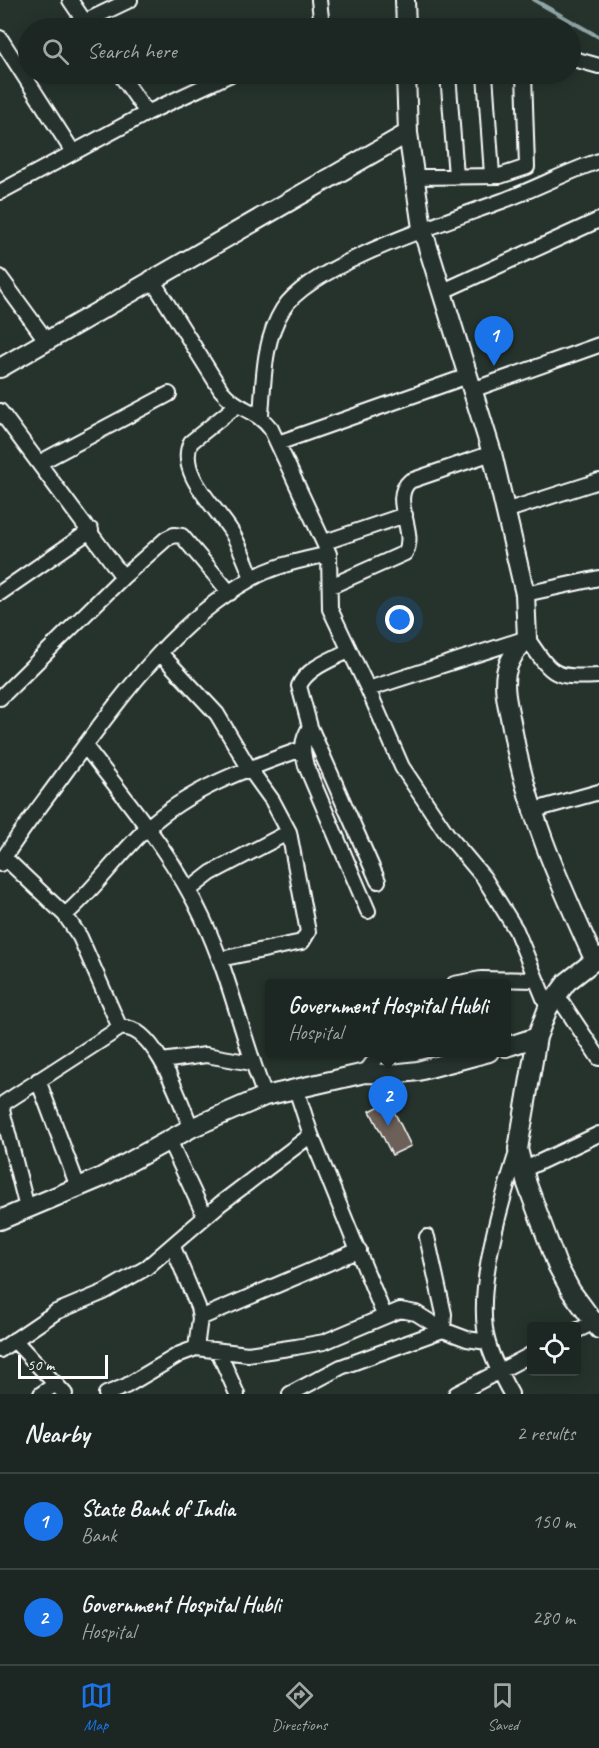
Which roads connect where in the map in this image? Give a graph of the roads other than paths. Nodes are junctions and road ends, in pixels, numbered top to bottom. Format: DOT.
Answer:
graph roads {
  1 [pos="70,0"];
  2 [pos="130,0"];
  3 [pos="319,0"];
  4 [pos="405,0"];
  5 [pos="82,18"];
  6 [pos="99,18"];
  7 [pos="321,18"];
  8 [pos="406,18"];
  9 [pos="0,38"];
  10 [pos="581,61"];
  11 [pos="18,66"];
  12 [pos="599,66"];
  13 [pos="29,84"];
  14 [pos="127,84"];
  15 [pos="209,84"];
  16 [pos="406,84"];
  17 [pos="449,84"];
  18 [pos="486,84"];
  19 [pos="524,84"];
  20 [pos="147,113"];
  21 [pos="408,133"];
  22 [pos="73,152"];
  23 [pos="599,161"];
  24 [pos="456,176"];
  25 [pos="496,176"];
  26 [pos="414,177"];
  27 [pos="0,192"];
  28 [pos="504,201"];
  29 [pos="599,220"];
  30 [pos="422,228"];
  31 [pos="0,277"];
  32 [pos="151,278"];
  33 [pos="441,292"];
  34 [pos="46,340"];
  35 [pos="599,345"];
  36 [pos="0,368"];
  37 [pos="470,383"];
  38 [pos="169,394"];
  39 [pos="236,406"];
  40 [pos="0,411"];
  41 [pos="261,415"];
  42 [pos="278,443"];
  43 [pos="492,453"];
  44 [pos="39,463"];
  45 [pos="599,481"];
  46 [pos="505,511"];
  47 [pos="405,515"];
  48 [pos="91,530"];
  49 [pos="327,548"];
  50 [pos="123,577"];
  51 [pos="252,578"];
  52 [pos="599,578"];
  53 [pos="331,586"];
  54 [pos="0,593"];
  55 [pos="230,593"];
  56 [pos="525,594"];
  57 [pos="527,638"];
  58 [pos="348,651"];
  59 [pos="160,653"];
  60 [pos="599,676"];
  61 [pos="368,689"];
  62 [pos="0,698"];
  63 [pos="310,727"];
  64 [pos="85,746"];
  65 [pos="302,749"];
  66 [pos="249,768"];
  67 [pos="599,792"];
  68 [pos="531,811"];
  69 [pos="148,828"];
  70 [pos="289,832"];
  71 [pos="3,852"];
  72 [pos="378,880"];
  73 [pos="189,890"];
  74 [pos="368,910"];
  75 [pos="65,915"];
  76 [pos="596,958"];
  77 [pos="220,959"];
  78 [pos="511,980"];
  79 [pos="536,980"];
  80 [pos="553,1001"];
  81 [pos="120,1028"];
  82 [pos="537,1037"];
  83 [pos="511,1046"];
  84 [pos="378,1057"];
  85 [pos="473,1057"];
  86 [pos="599,1058"];
  87 [pos="162,1062"];
  88 [pos="252,1063"];
  89 [pos="365,1073"];
  90 [pos="38,1080"];
  91 [pos="296,1089"];
  92 [pos="265,1095"];
  93 [pos="190,1128"];
  94 [pos="599,1134"];
  95 [pos="311,1135"];
  96 [pos="169,1140"];
  97 [pos="518,1149"];
  98 [pos="524,1170"];
  99 [pos="78,1187"];
  100 [pos="27,1208"];
  101 [pos="205,1217"];
  102 [pos="0,1220"];
  103 [pos="427,1237"];
  104 [pos="172,1247"];
  105 [pos="359,1250"];
  106 [pos="384,1315"];
  107 [pos="200,1318"];
  108 [pos="597,1324"];
  109 [pos="581,1329"];
  110 [pos="443,1330"];
  111 [pos="14,1340"];
  112 [pos="487,1342"];
  113 [pos="196,1348"];
  114 [pos="0,1350"];
  115 [pos="219,1353"];
  116 [pos="527,1356"];
  117 [pos="499,1371"];
  118 [pos="61,1389"];
  119 [pos="41,1394"];
  120 [pos="106,1394"];
  121 [pos="237,1394"];
  122 [pos="290,1394"];
  123 [pos="456,1394"];
  124 [pos="510,1394"];
  1 -- 5 [label="street"];
  2 -- 6 [label="street"];
  3 -- 7 [label="street"];
  4 -- 8 [label="main road"];
  9 -- 11 [label="street"];
  10 -- 12 [label="street"];
  13 -- 22 [label="street"];
  14 -- 20 [label="street"];
  15 -- 20 [label="street"];
  16 -- 21 [label="main road"];
  17 -- 24 [label="street"];
  18 -- 25 [label="street"];
  19 -- 25 [label="street"];
  20 -- 22 [label="street"];
  21 -- 26 [label="main road"];
  21 -- 32 [label="main road"];
  22 -- 27 [label="street"];
  23 -- 28 [label="street"];
  24 -- 25 [label="street"];
  24 -- 26 [label="street"];
  25 -- 28 [label="street"];
  26 -- 30 [label="main road"];
  28 -- 30 [label="street"];
  29 -- 33 [label="street"];
  30 -- 33 [label="main road"];
  30 -- 41 [label="street"];
  31 -- 34 [label="street"];
  32 -- 34 [label="main road"];
  32 -- 39 [label="street"];
  33 -- 37 [label="main road"];
  34 -- 36 [label="main road"];
  35 -- 37 [label="street"];
  37 -- 42 [label="street"];
  37 -- 43 [label="main road"];
  38 -- 44 [label="street"];
  39 -- 41 [label="street"];
  39 -- 51 [label="street"];
  40 -- 44 [label="street"];
  41 -- 42 [label="street"];
  42 -- 49 [label="street"];
  43 -- 46 [label="main road"];
  43 -- 47 [label="street"];
  44 -- 48 [label="street"];
  45 -- 46 [label="street"];
  46 -- 56 [label="main road"];
  47 -- 49 [label="street"];
  47 -- 53 [label="street"];
  48 -- 50 [label="street"];
  48 -- 54 [label="street"];
  49 -- 51 [label="street"];
  49 -- 53 [label="street"];
  50 -- 55 [label="street"];
  50 -- 62 [label="street"];
  51 -- 55 [label="street"];
  52 -- 56 [label="street"];
  53 -- 58 [label="street"];
  55 -- 59 [label="street"];
  56 -- 57 [label="main road"];
  57 -- 60 [label="street"];
  57 -- 61 [label="street"];
  57 -- 68 [label="main road"];
  58 -- 61 [label="street"];
  58 -- 63 [label="street"];
  59 -- 64 [label="street"];
  59 -- 66 [label="street"];
  61 -- 79 [label="street"];
  63 -- 65 [label="street"];
  63 -- 72 [label="street"];
  64 -- 69 [label="street"];
  64 -- 71 [label="street"];
  65 -- 66 [label="street"];
  65 -- 74 [label="street"];
  66 -- 69 [label="street"];
  66 -- 70 [label="street"];
  67 -- 68 [label="street"];
  68 -- 76 [label="main road"];
  69 -- 73 [label="street"];
  69 -- 75 [label="street"];
  70 -- 73 [label="street"];
  70 -- 77 [label="street"];
  71 -- 75 [label="street"];
  73 -- 77 [label="street"];
  75 -- 81 [label="street"];
  76 -- 80 [label="main road"];
  77 -- 88 [label="street"];
  78 -- 79 [label="street"];
  79 -- 80 [label="street"];
  80 -- 82 [label="main road"];
  80 -- 86 [label="street"];
  81 -- 87 [label="street"];
  81 -- 90 [label="street"];
  82 -- 83 [label="main road"];
  82 -- 97 [label="main road"];
  84 -- 89 [label="street"];
  85 -- 89 [label="main road"];
  87 -- 88 [label="street"];
  87 -- 93 [label="street"];
  88 -- 92 [label="street"];
  89 -- 91 [label="main road"];
  90 -- 99 [label="street"];
  90 -- 100 [label="street"];
  91 -- 92 [label="main road"];
  91 -- 95 [label="street"];
  92 -- 93 [label="main road"];
  93 -- 96 [label="main road"];
  94 -- 98 [label="street"];
  95 -- 101 [label="street"];
  95 -- 105 [label="street"];
  96 -- 99 [label="main road"];
  96 -- 101 [label="street"];
  97 -- 98 [label="main road"];
  97 -- 112 [label="street"];
  98 -- 108 [label="main road"];
  99 -- 100 [label="main road"];
  100 -- 102 [label="main road"];
  101 -- 104 [label="street"];
  103 -- 110 [label="street"];
  104 -- 107 [label="street"];
  104 -- 111 [label="street"];
  105 -- 106 [label="street"];
  105 -- 107 [label="street"];
  106 -- 110 [label="street"];
  106 -- 115 [label="street"];
  107 -- 113 [label="street"];
  108 -- 109 [label="street"];
  110 -- 112 [label="street"];
  110 -- 122 [label="street"];
  111 -- 114 [label="street"];
  111 -- 118 [label="street"];
  112 -- 117 [label="street"];
  113 -- 115 [label="street"];
  113 -- 120 [label="street"];
  115 -- 121 [label="street"];
  116 -- 117 [label="street"];
  117 -- 123 [label="street"];
  117 -- 124 [label="street"];
  118 -- 119 [label="street"];
}
